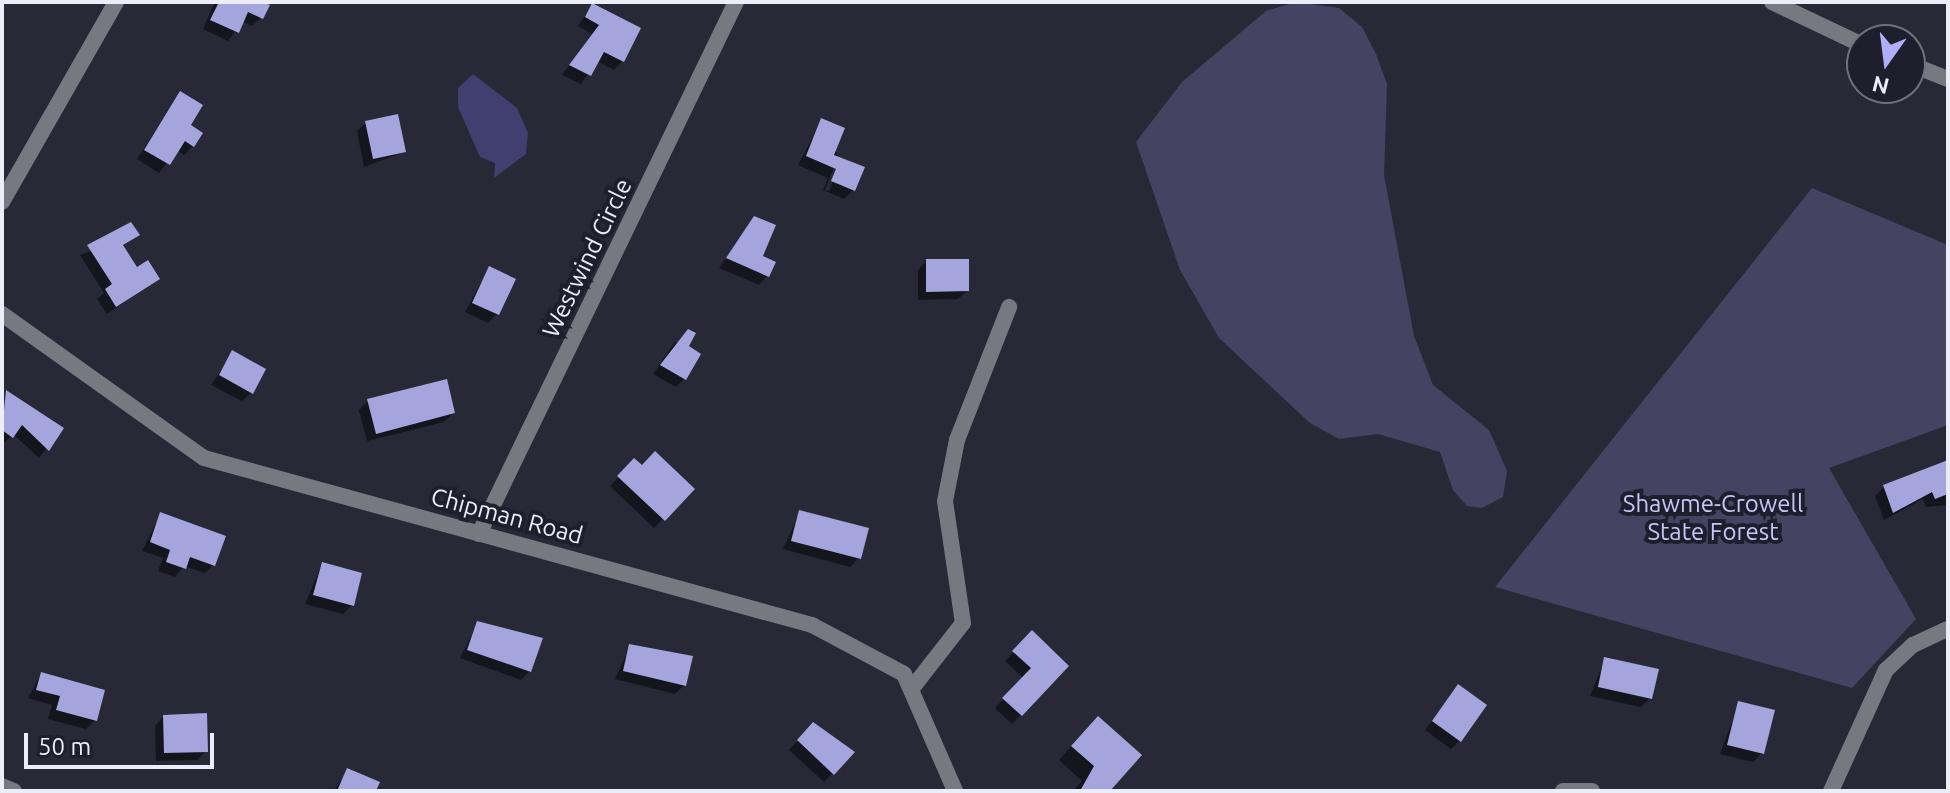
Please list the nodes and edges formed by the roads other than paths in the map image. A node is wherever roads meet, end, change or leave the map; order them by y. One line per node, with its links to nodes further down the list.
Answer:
1 (116, 2): 7 (street)
2 (736, 2): 10 (street, Westwind Circle)
3 (1772, 2): 4 (street)
4 (1846, 37)
5 (1926, 70): 6 (street)
6 (1948, 79)
7 (2, 202)
8 (1009, 307): 12 (street)
9 (2, 314): 10 (street, Chipman Road)
10 (479, 534): 12 (street, Chipman Road)
11 (1948, 629): 18 (street)
12 (913, 687): 15 (street, Chipman Road)
13 (2, 786): 14 (street)
14 (14, 791)
15 (955, 791)
16 (1563, 791): 17 (street)
17 (1592, 791)
18 (1831, 791)

